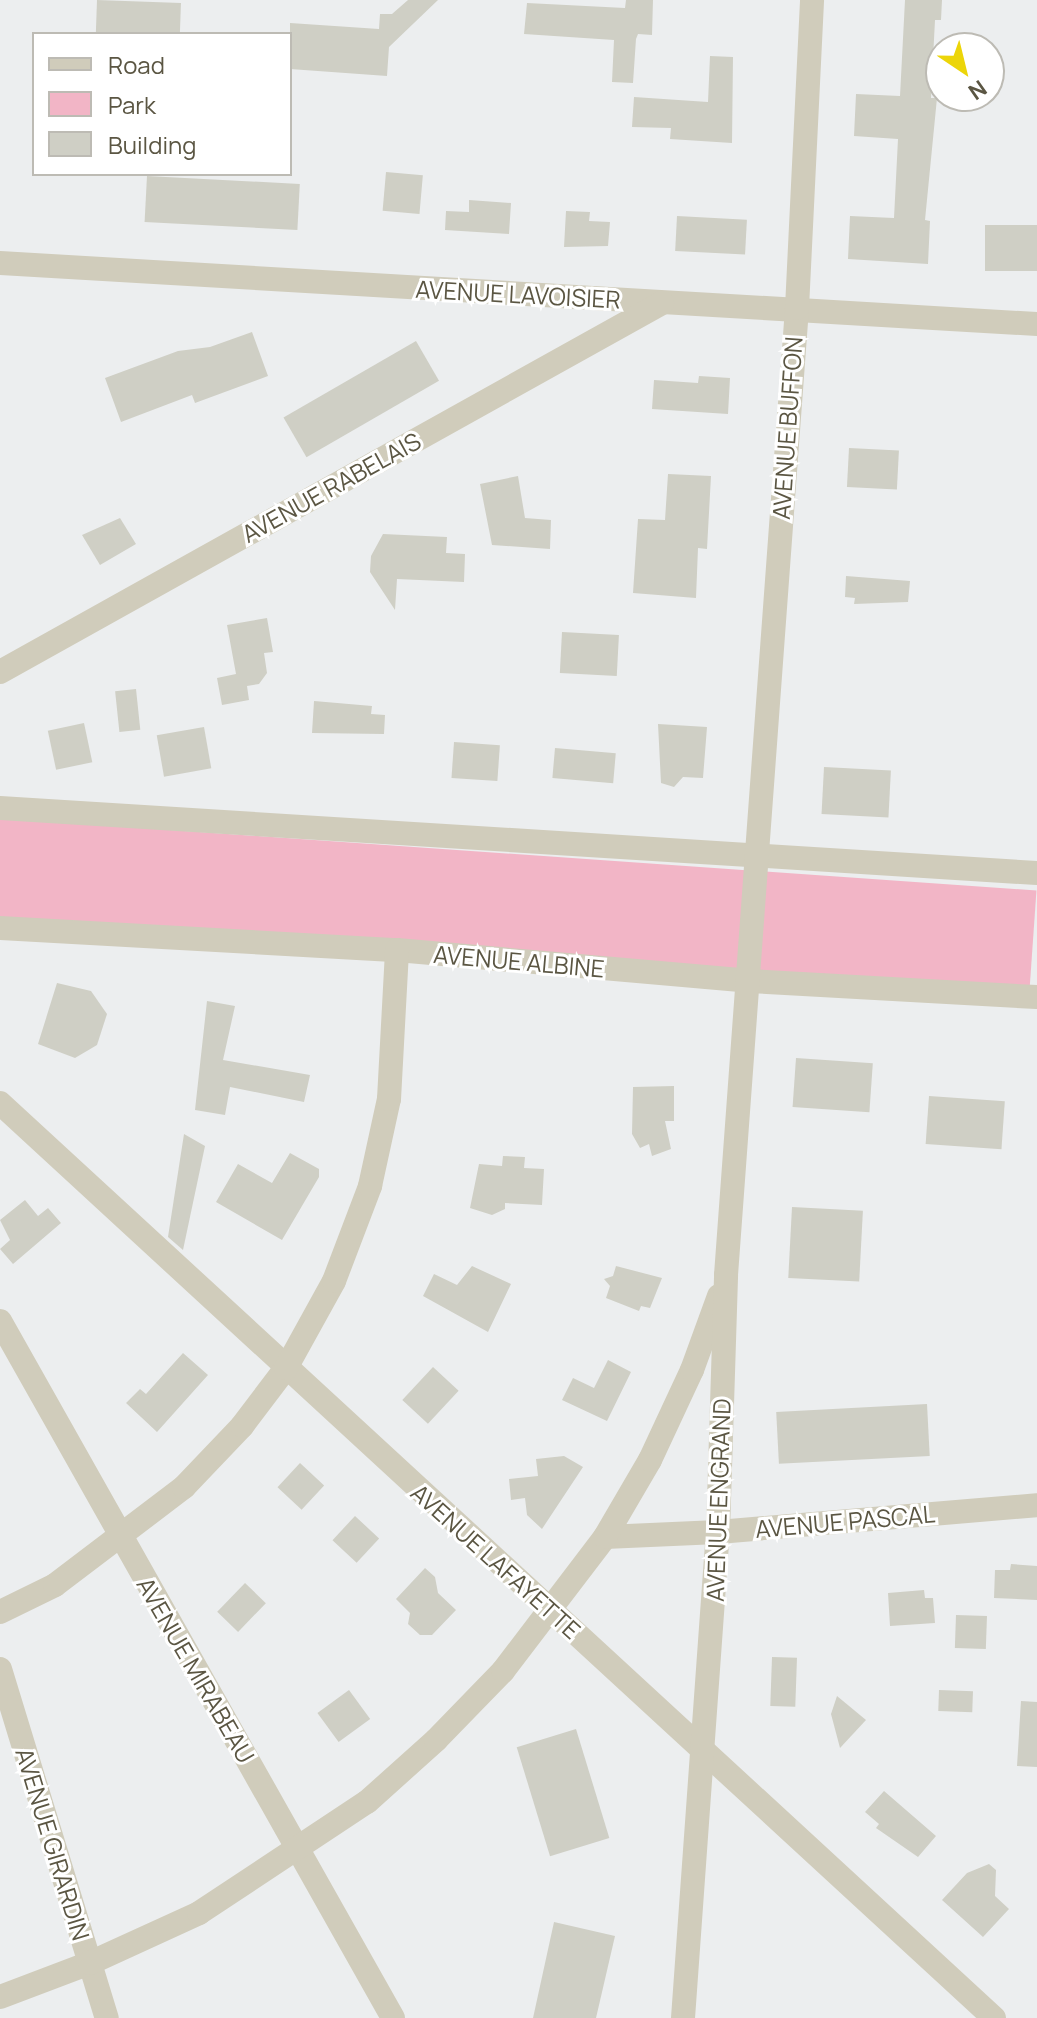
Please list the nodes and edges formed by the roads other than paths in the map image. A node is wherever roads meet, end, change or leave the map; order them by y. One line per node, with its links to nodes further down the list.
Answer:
1 (812, 0): 4 (street, AVENUE BUFFON)
2 (0, 263): 3 (street, AVENUE LAVOISIER)
3 (663, 303): 4 (street, AVENUE LAVOISIER); 6 (street, AVENUE RABELAIS)
4 (797, 308): 5 (street, AVENUE LAVOISIER); 8 (street, AVENUE BUFFON)
5 (1037, 324)
6 (0, 672)
7 (0, 808): 8 (street)
8 (754, 856): 9 (street); 12 (street, AVENUE BUFFON)
9 (1037, 873)
10 (0, 928): 11 (street, AVENUE ALBINE)
11 (397, 950): 12 (street, AVENUE ALBINE); 17 (street)
12 (749, 981): 13 (street, AVENUE ALBINE); 15 (street, AVENUE ENGRAND)
13 (1037, 997)
14 (0, 1103): 17 (street, AVENUE LAFAYETTE)
15 (726, 1275): 19 (street, AVENUE ENGRAND); 20 (street)
16 (0, 1321): 21 (street, AVENUE MIRABEAU)
17 (286, 1368): 21 (street); 22 (street, AVENUE LAFAYETTE)
18 (1037, 1505): 19 (street, AVENUE PASCAL)
19 (718, 1532): 20 (street, AVENUE PASCAL); 25 (street, AVENUE ENGRAND)
20 (605, 1537): 22 (street)
21 (121, 1538): 23 (street); 26 (street, AVENUE MIRABEAU)
22 (550, 1611): 25 (street, AVENUE LAFAYETTE); 26 (street)
23 (0, 1612)
24 (0, 1669): 27 (street, AVENUE GIRARDIN)
25 (704, 1747): 31 (street, AVENUE ENGRAND); 32 (street, AVENUE LAFAYETTE)
26 (299, 1851): 27 (street); 30 (street, AVENUE MIRABEAU)
27 (90, 1963): 28 (street); 29 (street, AVENUE GIRARDIN)
28 (0, 1997)
29 (107, 2018)
30 (393, 2018)
31 (683, 2018)
32 (994, 2018)

